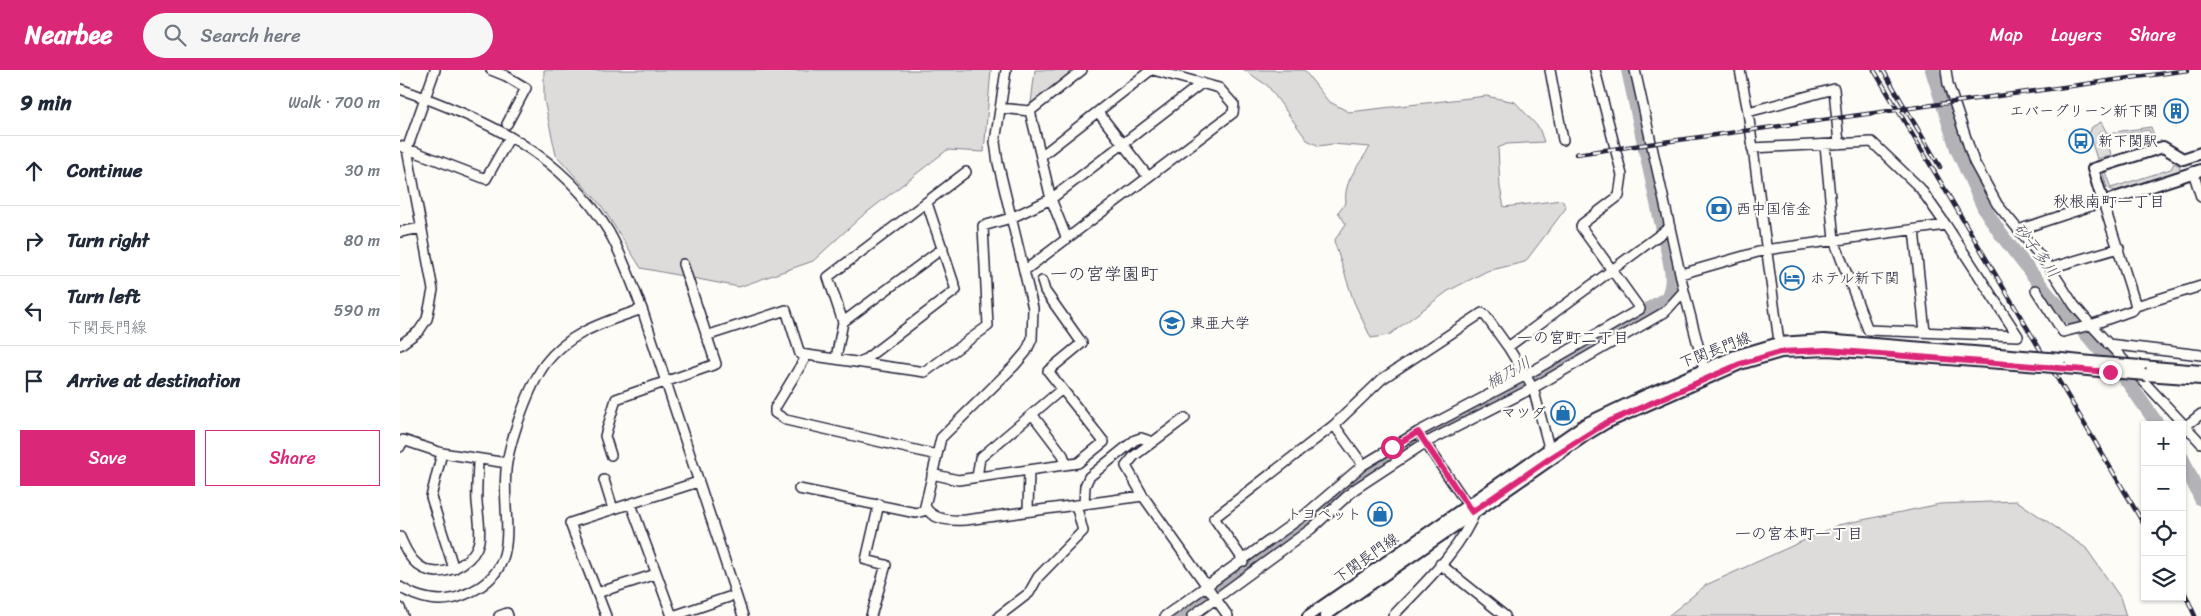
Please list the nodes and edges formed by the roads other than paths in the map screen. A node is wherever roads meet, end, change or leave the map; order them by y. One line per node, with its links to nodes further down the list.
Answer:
1 (435, 70): 13 (street)
2 (491, 70): 18 (street)
3 (1006, 70): 14 (street)
4 (1082, 70): 15 (street)
5 (1152, 70): 11 (street); 16 (street)
6 (1550, 70): 19 (street)
7 (1595, 70): 50 (street)
8 (1635, 70): 38 (street)
9 (1740, 70): 17 (street)
10 (1946, 70): 41 (street)
11 (1202, 83): 21 (street); 43 (street)
12 (400, 89): 13 (street)
13 (426, 98): 24 (street); 58 (street)
14 (1000, 108): 15 (street); 36 (street)
15 (1030, 111): 27 (street)
16 (1098, 112): 21 (street); 27 (street)
17 (1748, 112): 22 (street); 25 (street)
18 (507, 124)
19 (1563, 140)
20 (507, 142): 24 (street)
21 (1123, 144): 31 (street); 33 (street)
22 (1839, 144): 23 (street); 37 (street)
23 (1825, 145): 25 (street); 44 (street)
24 (404, 148): 39 (street)
25 (1752, 148): 47 (street)
26 (2201, 153): 28 (main road)
27 (1041, 156): 33 (street)
28 (2183, 159): 30 (main road); 34 (main road)
29 (966, 172): 35 (street)
30 (2193, 172): 32 (street); 34 (main road)
31 (1146, 174)
32 (2201, 197)
33 (1051, 199): 36 (street); 43 (street)
34 (2103, 202): 41 (street); 46 (street)
35 (926, 203): 45 (street); 59 (street)
36 (1012, 218): 51 (street); 70 (street)
37 (1946, 225): 40 (street); 61 (street)
38 (1670, 227): 50 (street); 52 (street)
39 (421, 228): 42 (street); 64 (street)
40 (1914, 230): 44 (street); 61 (street)
41 (2018, 230): 49 (street)
42 (400, 232)
43 (1067, 239): 51 (street)
44 (1834, 240): 47 (street); 61 (street)
45 (943, 248): 59 (street); 70 (street)
46 (2119, 248): 49 (street); 57 (street)
47 (1766, 250): 52 (street); 66 (street)
48 (683, 264): 62 (street)
49 (2050, 268): 60 (street)
50 (1612, 269): 65 (street); 75 (street)
51 (1024, 271): 94 (street)
52 (1681, 274): 56 (street)
53 (1042, 281): 79 (street)
54 (2201, 286): 57 (street)
55 (2036, 290): 60 (street)
56 (1684, 291): 74 (street); 78 (street)
57 (2136, 306): 60 (street)
58 (642, 310): 77 (street); 97 (street)
59 (843, 322): 69 (street)
60 (2088, 325): 63 (street)
61 (1925, 332)
62 (706, 336): 67 (street); 77 (street)
63 (2108, 344): 68 (street); 83 (street)
64 (400, 345)
65 (1508, 347): 75 (street); 84 (street)
66 (1780, 347): 71 (main road, 下関長門線, bridge); 74 (main road, 下関長門線)
67 (807, 355): 69 (street); 94 (street)
68 (2201, 355)
69 (836, 358): 70 (street)
70 (863, 361)
71 (2063, 363): 72 (main road, 下関長門線, bridge); 72 (main road, 下関長門線, bridge)
72 (2144, 370): 73 (main road, 下関長門線); 76 (main road, 下関長門線)
73 (2201, 371)
74 (1705, 374): 92 (main road, 下関長門線)
75 (1526, 375): 78 (street); 87 (street)
76 (2201, 379)
77 (666, 382): 95 (street); 104 (street)
78 (1533, 388): 90 (street); 92 (street)
79 (1062, 389): 80 (street); 98 (street)
80 (1032, 414): 98 (street); 102 (street)
81 (2201, 414): 85 (street)
82 (1185, 418): 88 (street)
83 (2179, 421)
84 (1334, 425): 99 (street); 115 (street)
85 (2186, 425)
86 (2186, 429): 89 (street)
87 (1418, 432): 90 (street); 99 (street)
88 (1153, 442): 106 (street); 109 (street)
89 (2201, 443)
90 (1425, 444): 111 (street); 123 (street)
91 (400, 447): 93 (street)
92 (1550, 452): 111 (main road, 下関長門線)
93 (442, 453): 96 (street); 117 (street)
94 (937, 455): 101 (street)
95 (611, 456)
96 (478, 459): 97 (street); 117 (street)
97 (507, 462): 120 (street)
98 (1066, 464): 100 (street)
99 (1363, 465): 115 (street)
100 (1029, 470): 102 (street); 113 (street)
101 (932, 474): 102 (street); 112 (street)
102 (977, 477)
103 (604, 480): 110 (street)
104 (698, 482): 107 (street); 130 (street)
105 (799, 489): 108 (street)
106 (1143, 496): 109 (street); 119 (street)
107 (631, 504): 110 (street); 118 (street)
108 (879, 504): 112 (street); 131 (street)
109 (1080, 504): 113 (street); 132 (street)
110 (614, 509): 121 (street)
111 (1472, 509): 116 (street); 136 (main road, 下関長門線); 137 (main road, 下関長門線)
112 (927, 510): 113 (street)
113 (1028, 511)
114 (400, 537): 117 (street)
115 (1244, 561): 119 (street)
116 (1440, 564): 138 (street); 139 (street)
117 (454, 569)
118 (656, 574): 121 (street); 129 (street)
119 (1207, 587): 123 (street); 133 (street)
120 (400, 588)
121 (597, 594): 128 (street)
122 (729, 597): 129 (street)
123 (1215, 598): 134 (street); 135 (street)
124 (400, 608): 125 (street)
125 (403, 616)
126 (499, 616): 127 (street)
127 (508, 616)
128 (606, 616)
129 (673, 616)
130 (743, 616)
131 (871, 616)
132 (999, 616)
133 (1165, 616)
134 (1192, 616)
135 (1228, 616)
136 (1308, 616)
137 (1325, 616)
138 (1393, 616)
139 (1505, 616)

